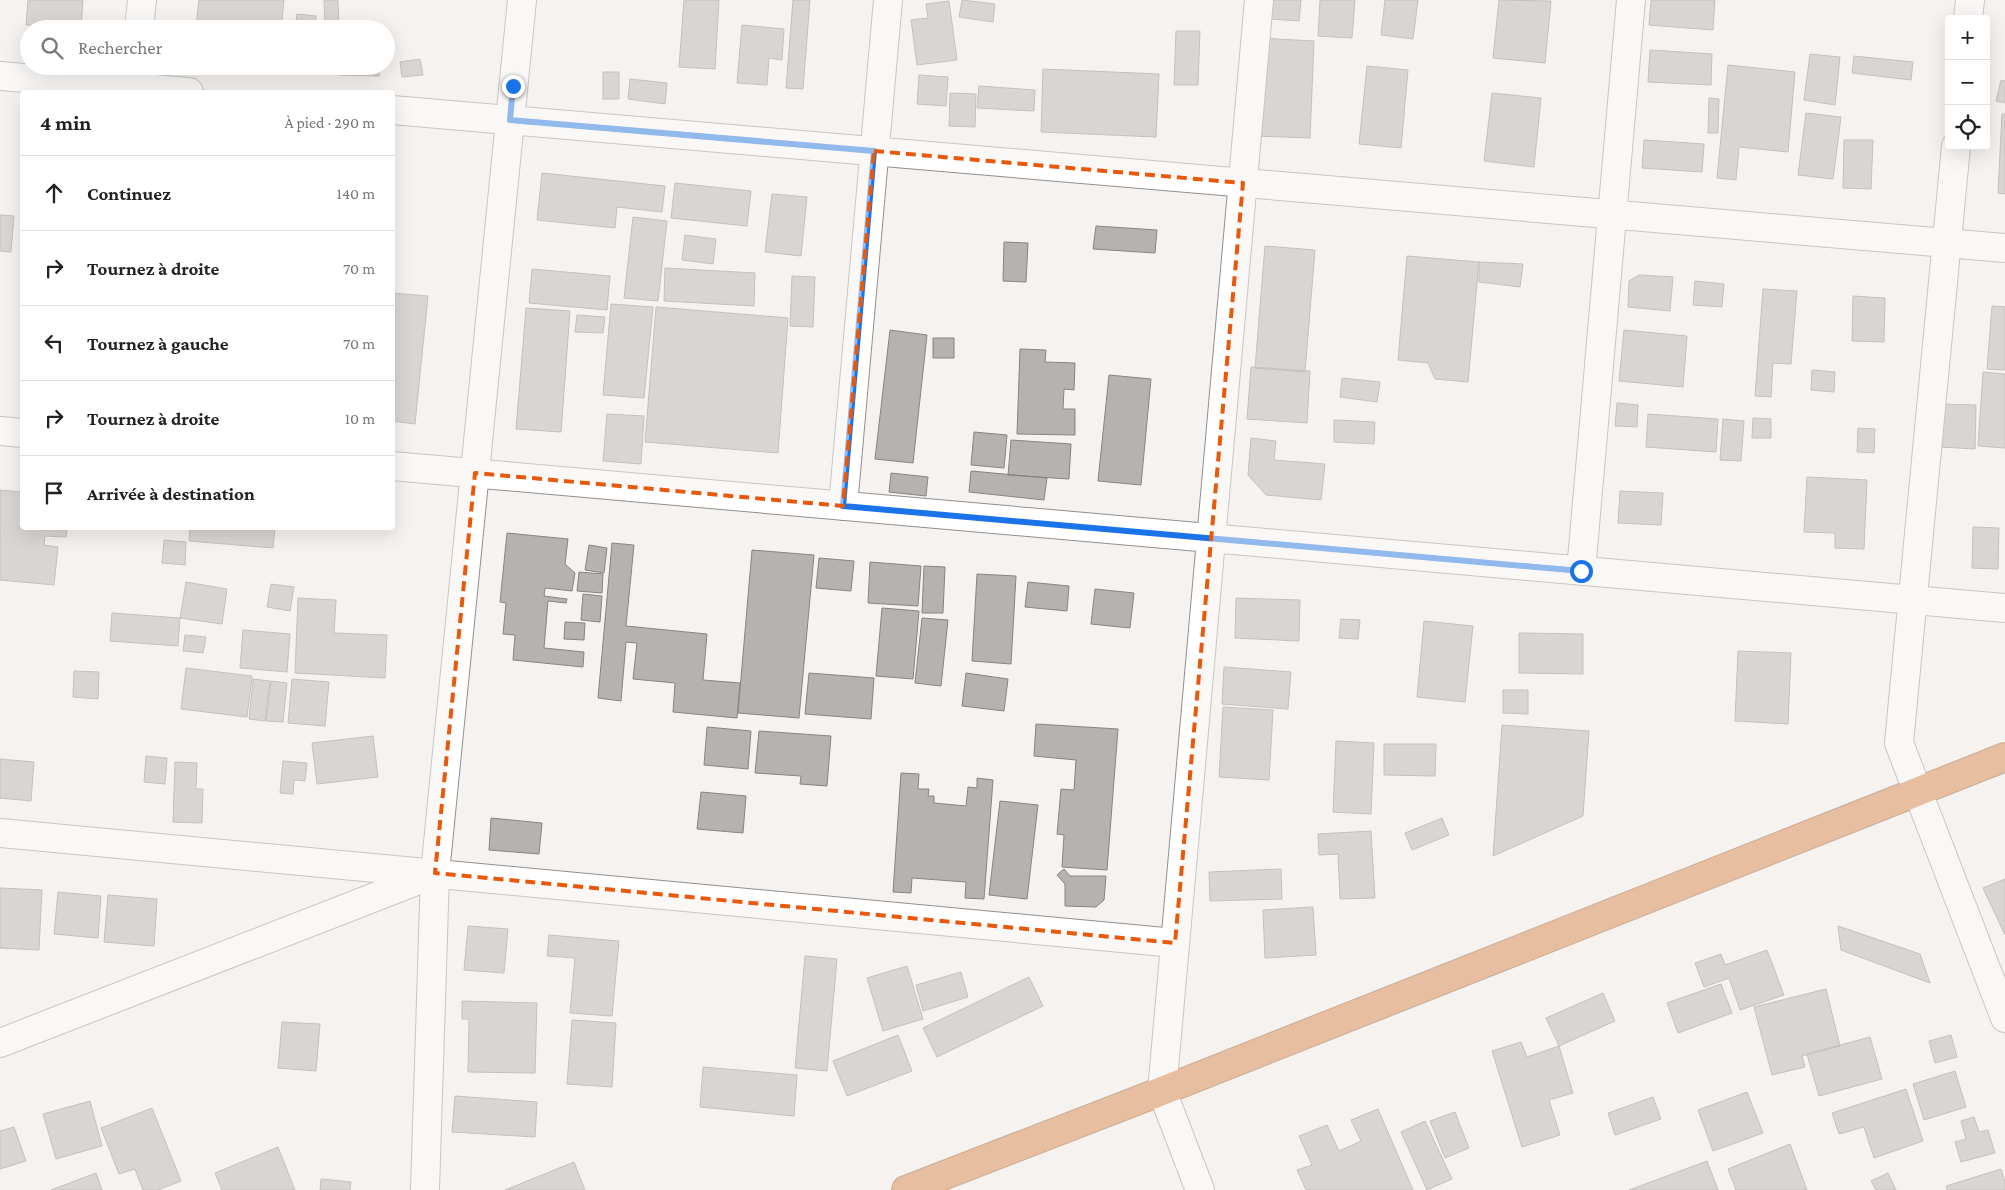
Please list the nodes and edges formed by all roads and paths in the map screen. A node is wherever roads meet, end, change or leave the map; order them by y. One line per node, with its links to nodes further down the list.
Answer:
1 (142, 0): 8 (street)
2 (522, 0): 13 (street)
3 (888, 0): 15 (street)
4 (1260, 0): 16 (street)
5 (1631, 0): 17 (street)
6 (1970, 0): 7 (street)
7 (1968, 15)
8 (140, 20)
9 (0, 76): 10 (street)
10 (135, 82): 11 (street)
11 (178, 90)
12 (395, 110): 13 (street)
13 (510, 120): 15 (street); 23 (street)
14 (1956, 150): 18 (street)
15 (874, 151): 16 (street); 24 (street)
16 (1243, 183): 17 (street); 25 (street)
17 (1613, 214): 18 (street); 26 (street)
18 (1946, 243): 19 (street); 27 (street)
19 (2005, 248)
20 (0, 431): 21 (street)
21 (20, 433)
22 (395, 466): 23 (street)
23 (475, 473): 24 (street); 32 (street)
24 (843, 506): 25 (street)
25 (1212, 538): 26 (street); 33 (street)
26 (1581, 571): 27 (street)
27 (1912, 600): 28 (street); 30 (street)
28 (2005, 608)
29 (2005, 757): 30 (highway)
30 (1918, 793): 34 (street); 36 (highway)
31 (0, 833): 32 (street)
32 (435, 874): 33 (street); 35 (street); 37 (street)
33 (1176, 943): 36 (street)
34 (2005, 1018)
35 (0, 1043)
36 (1162, 1091): 38 (highway); 39 (street)
37 (426, 1190)
38 (906, 1190)
39 (1200, 1190)

